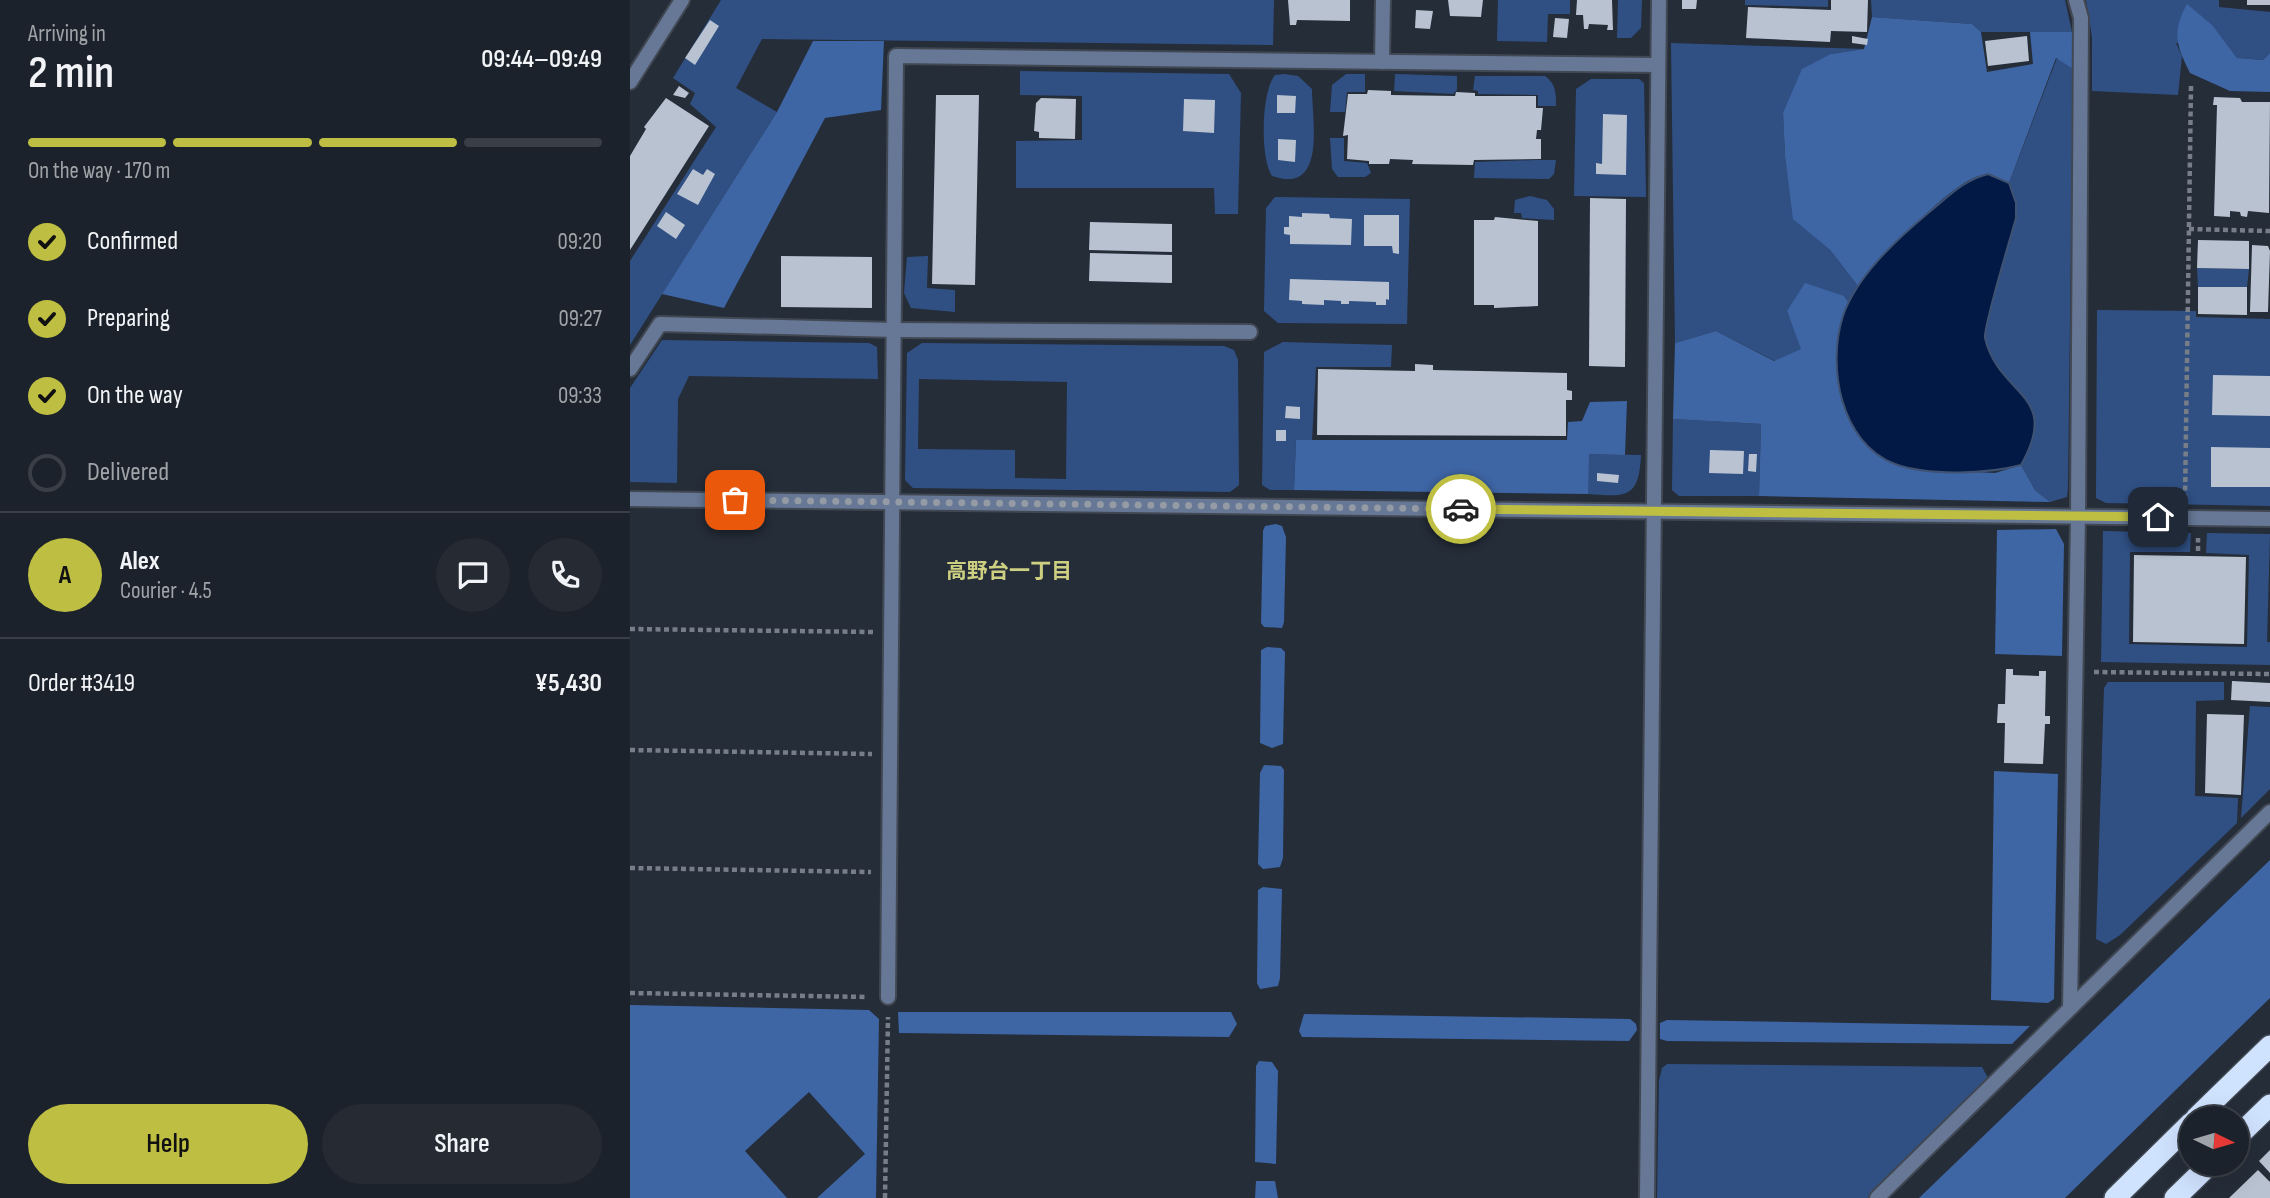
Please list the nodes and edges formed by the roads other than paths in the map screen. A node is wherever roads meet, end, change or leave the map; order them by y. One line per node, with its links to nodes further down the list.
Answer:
1 (682, 0): 7 (lane)
2 (1383, 0): 5 (lane)
3 (1659, 0): 6 (lane)
4 (2076, 0): 14 (lane)
5 (1382, 62): 6 (lane); 8 (lane)
6 (1658, 65): 13 (lane)
7 (630, 82)
8 (894, 330): 9 (lane); 10 (lane); 12 (lane)
9 (1250, 332)
10 (630, 369)
11 (630, 499): 12 (lane)
12 (892, 503): 13 (lane); 17 (lane)
13 (1653, 510): 14 (lane); 25 (lane)
14 (2078, 516): 15 (lane); 18 (lane)
15 (2270, 519)
16 (2270, 812): 18 (lane)
17 (888, 997)
18 (2070, 1008): 26 (lane)
19 (2270, 1046): 21 (highway)
20 (2270, 1105): 22 (highway)
21 (2208, 1106)
22 (2249, 1125)
23 (2179, 1136): 27 (highway)
24 (2198, 1176): 28 (highway)
25 (1647, 1198)
26 (1877, 1198)
27 (2115, 1198)
28 (2175, 1198)

